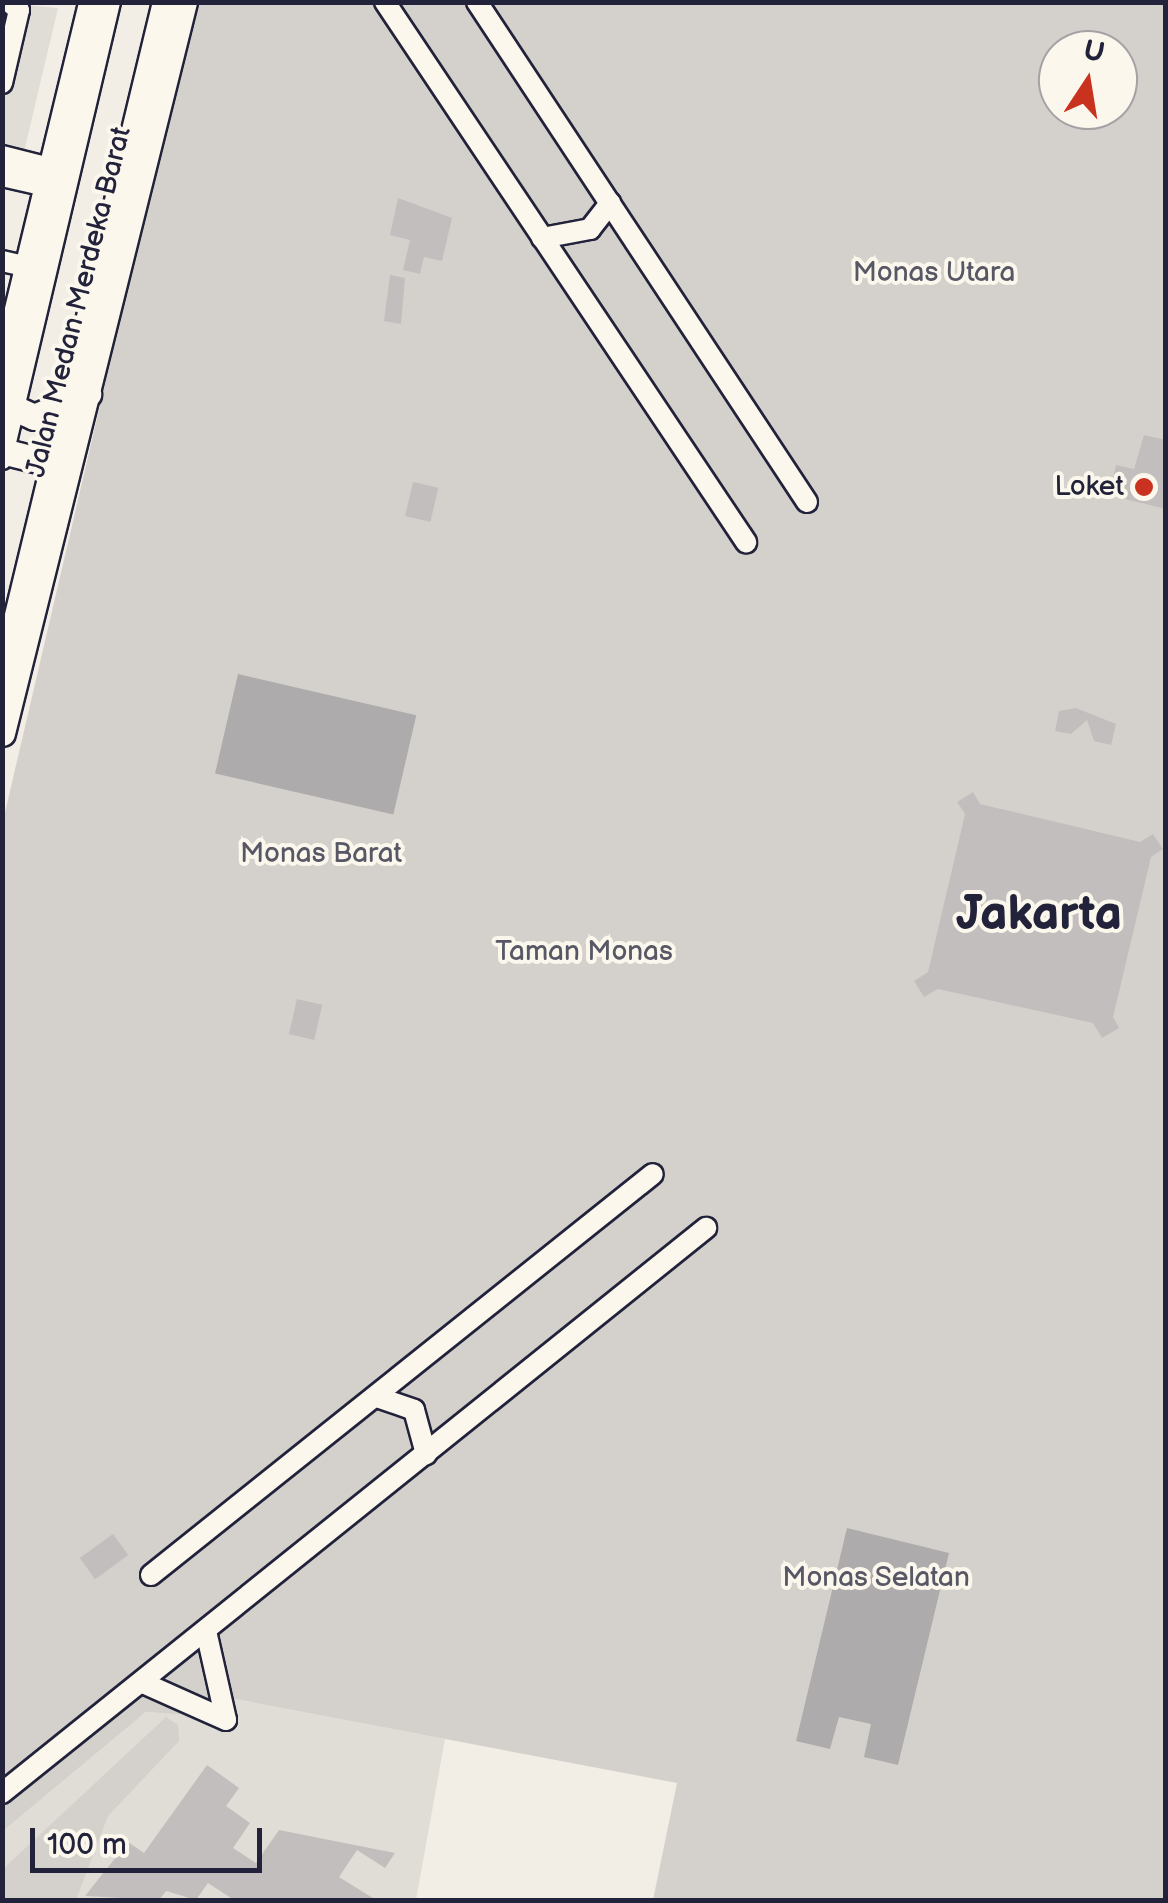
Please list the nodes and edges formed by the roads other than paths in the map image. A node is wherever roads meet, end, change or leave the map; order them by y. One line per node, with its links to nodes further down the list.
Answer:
1 (10, 2): 8 (street)
2 (90, 2): 11 (main road, Jalan Medan Merdeka Barat)
3 (110, 2): 18 (street)
4 (163, 2): 17 (street)
5 (184, 2): 17 (main road, Jalan Medan Merdeka Barat)
6 (386, 2): 13 (street)
7 (477, 2): 12 (street)
8 (2, 83)
9 (2, 156): 11 (street)
10 (2, 176): 11 (street)
11 (48, 177): 14 (main road, Jalan Medan Merdeka Barat)
12 (610, 203): 13 (street); 21 (street)
13 (542, 238): 23 (street)
14 (15, 264): 15 (main road, Jalan Medan Merdeka Barat)
15 (4, 355)
16 (2, 383): 18 (main road)
17 (77, 402): 18 (main road); 20 (street); 22 (main road, Jalan Medan Merdeka Barat)
18 (14, 408): 19 (street)
19 (3, 453): 20 (main road)
20 (52, 472): 22 (main road); 24 (street)
21 (807, 502)
22 (59, 503): 25 (main road, Jalan Medan Merdeka Barat)
23 (746, 542)
24 (2, 669)
25 (2, 733)
26 (653, 1174): 28 (street)
27 (706, 1228): 29 (street)
28 (377, 1397): 29 (street); 30 (street)
29 (426, 1454): 31 (street)
30 (151, 1575)
31 (206, 1631): 32 (street); 32 (street)
32 (141, 1682): 33 (street)
33 (2, 1793)

